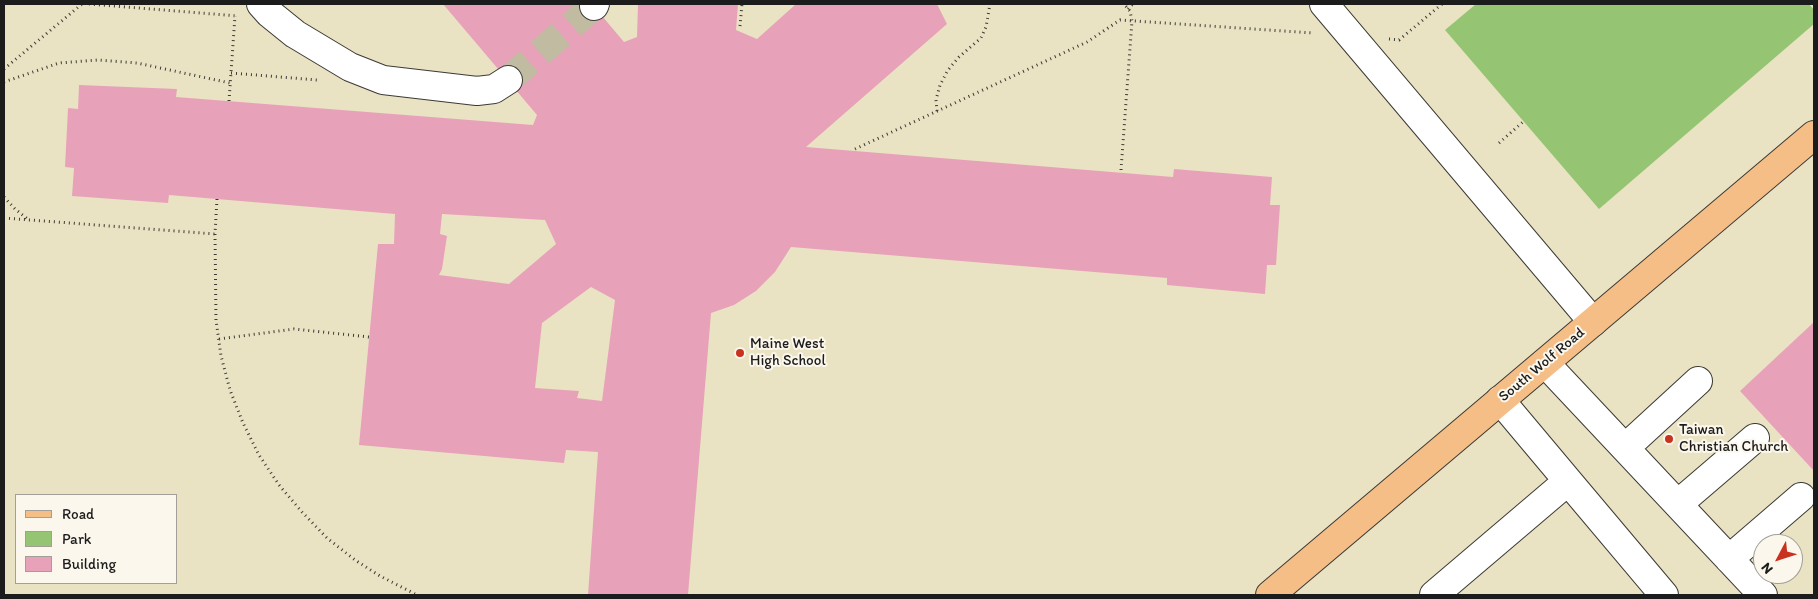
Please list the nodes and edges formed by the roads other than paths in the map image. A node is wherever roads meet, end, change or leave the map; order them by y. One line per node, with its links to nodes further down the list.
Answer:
1 (1324, 4): 5 (lane)
2 (252, 10): 3 (lane)
3 (508, 80)
4 (1814, 135): 5 (main road, South Wolf Road)
5 (1593, 322): 6 (main road, South Wolf Road)
6 (1545, 362): 8 (main road, South Wolf Road); 10 (lane)
7 (1698, 381): 10 (lane)
8 (1500, 400): 11 (lane); 15 (main road, South Wolf Road)
9 (1755, 438): 13 (lane)
10 (1625, 448): 13 (lane)
11 (1568, 480): 16 (lane); 17 (lane)
12 (1801, 497): 14 (lane)
13 (1678, 504): 14 (lane)
14 (1729, 559): 18 (lane)
15 (1270, 595)
16 (1434, 595)
17 (1664, 595)
18 (1763, 595)

